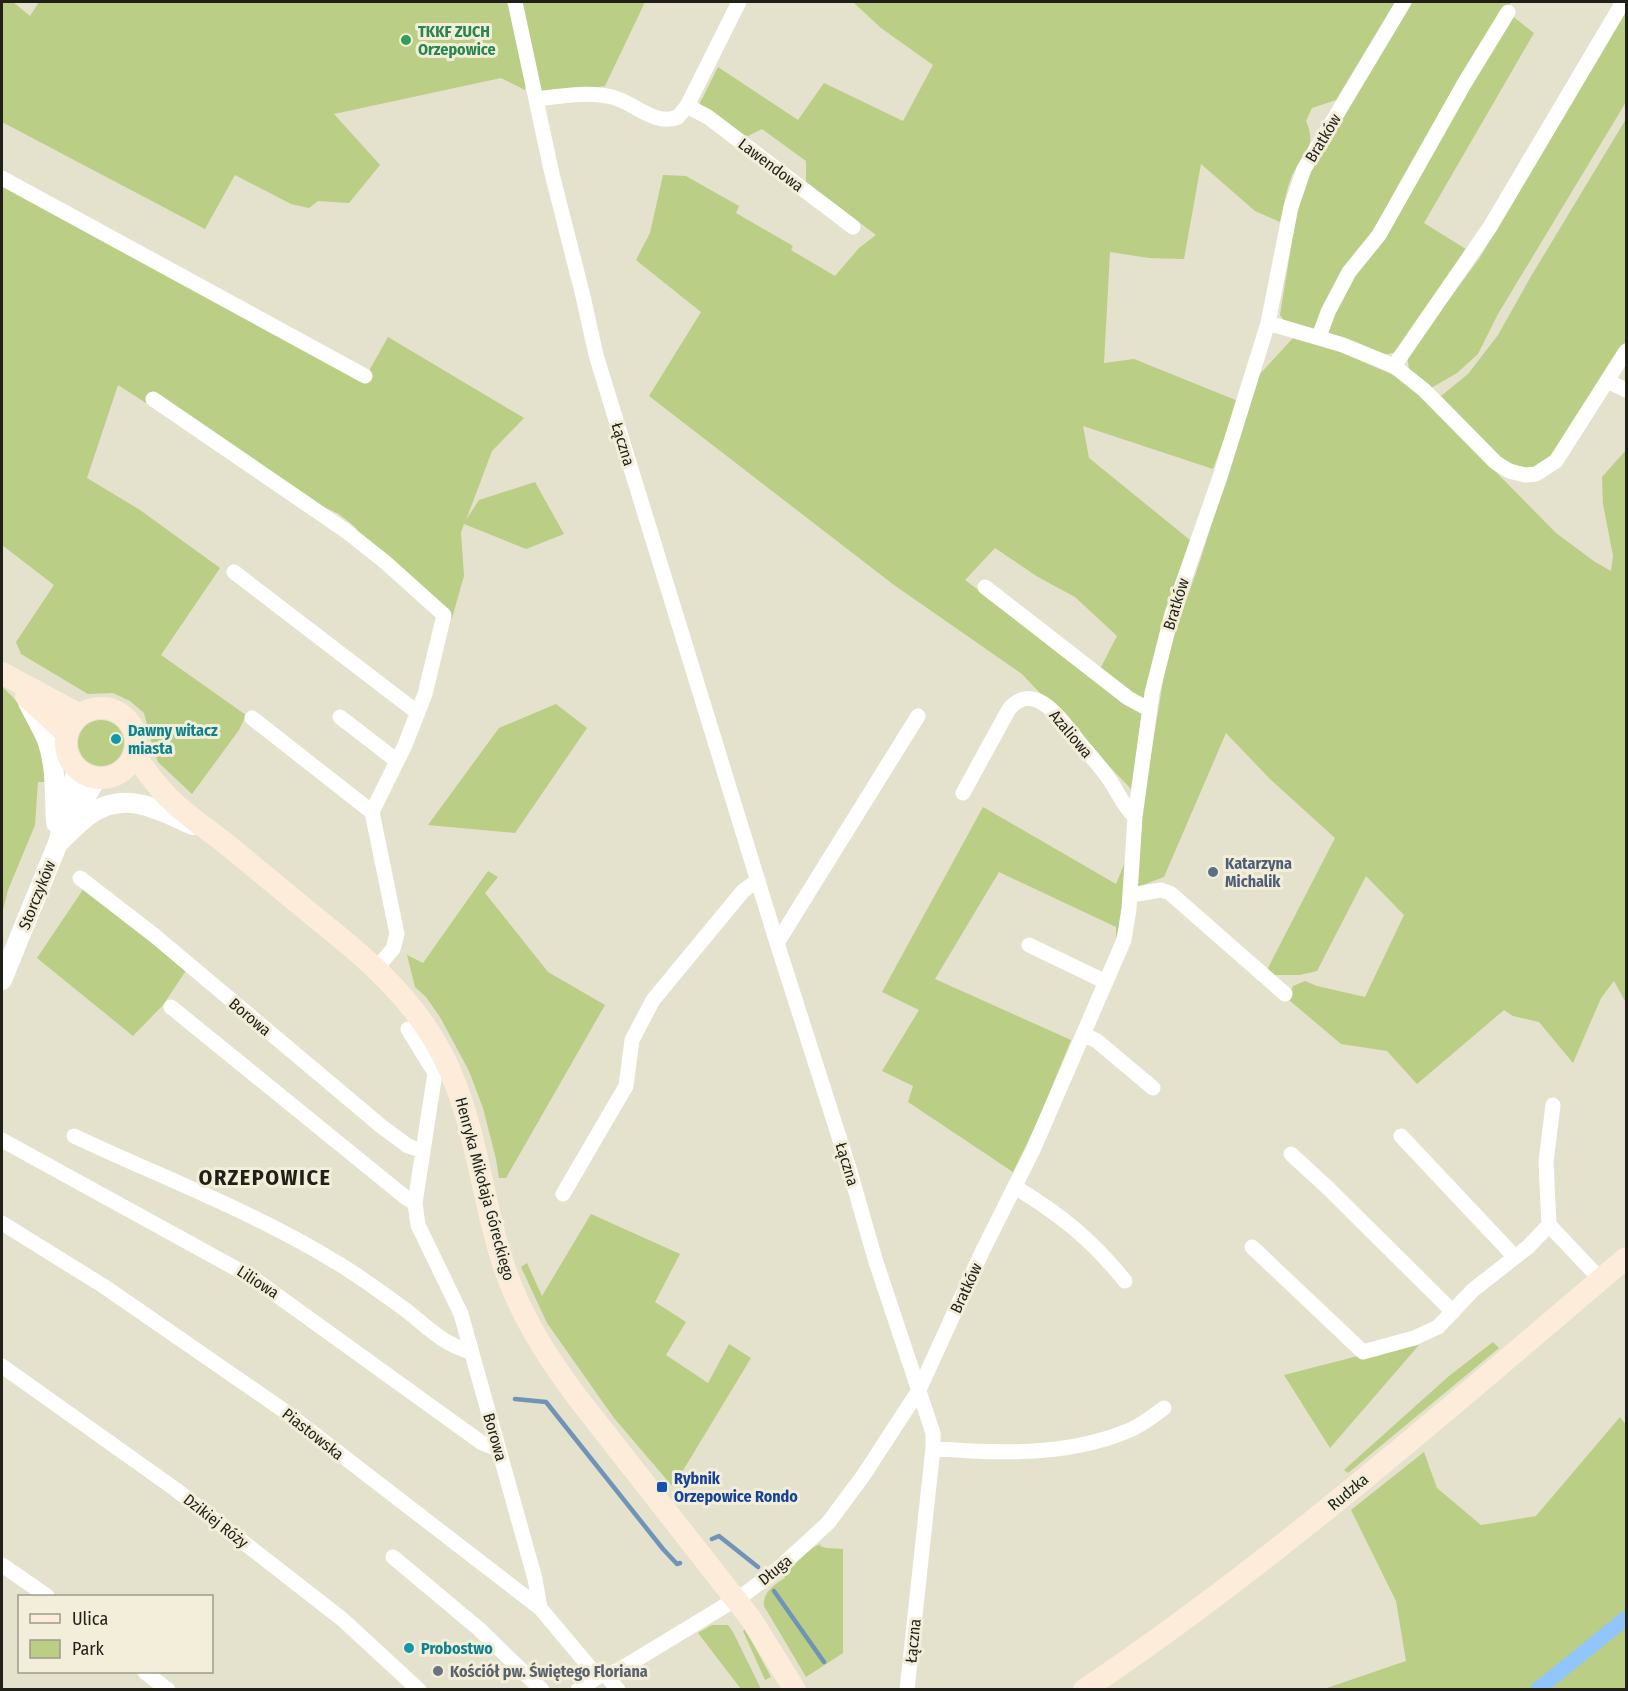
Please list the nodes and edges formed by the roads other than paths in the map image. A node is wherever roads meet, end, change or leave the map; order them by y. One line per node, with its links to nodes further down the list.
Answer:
1 (515, 2): 6 (street, Łączna)
2 (740, 2): 7 (street)
3 (1404, 2): 10 (street, Bratków)
4 (1623, 2): 13 (street)
5 (1508, 12): 11 (street)
6 (537, 99): 7 (street); 39 (street, Łączna)
7 (687, 106): 9 (street, Lawendowa)
8 (2, 178): 14 (street)
9 (853, 227)
10 (1268, 323): 11 (street); 22 (street, Bratków)
11 (1319, 338): 13 (street)
12 (1626, 351): 15 (street)
13 (1394, 366): 15 (street)
14 (365, 376)
15 (1607, 381): 16 (street)
16 (1626, 390)
17 (153, 399): 23 (street)
18 (234, 572): 23 (street)
19 (985, 587): 22 (street)
20 (4, 674): 21 (main road); 24 (main road)
21 (25, 694): 28 (main road); 37 (street)
22 (1149, 710): 35 (street, Bratków)
23 (418, 713): 30 (street)
24 (80, 715): 28 (main road); 29 (main road)
25 (918, 716): 41 (street)
26 (340, 717): 30 (street)
27 (252, 718): 34 (street)
28 (67, 734): 31 (main road)
29 (134, 755): 31 (main road); 33 (main road, Henryka Mikołaja Góreckiego)
30 (396, 761): 34 (street)
31 (97, 773): 33 (main road, Henryka Mikołaja Góreckiego); 37 (street, Storczyków)
32 (963, 793): 35 (street, Azaliowa)
33 (165, 795): 36 (main road, Henryka Mikołaja Góreckiego)
34 (372, 812): 43 (street)
35 (1135, 817): 40 (street, Bratków)
36 (215, 835): 37 (street); 43 (main road, Henryka Mikołaja Góreckiego)
37 (58, 843): 44 (street, Storczyków)
38 (80, 878): 55 (street, Borowa)
39 (758, 880): 41 (street, Łączna); 58 (street)
40 (1131, 895): 45 (street, Bratków); 46 (street)
41 (777, 943): 70 (street, Łączna)
42 (1029, 945): 45 (street)
43 (376, 969): 77 (main road, Henryka Mikołaja Góreckiego)
44 (2, 980)
45 (1106, 982): 49 (street, Bratków)
46 (1285, 994)
47 (171, 1006): 59 (street)
48 (408, 1029): 55 (street, Borowa)
49 (1083, 1034): 50 (street); 57 (street, Bratków)
50 (1153, 1088)
51 (1552, 1105): 61 (street)
52 (74, 1136): 68 (street)
53 (1401, 1136): 63 (street)
54 (2, 1140): 73 (street, Liliowa)
55 (423, 1151): 59 (street, Borowa)
56 (1291, 1154): 67 (street)
57 (1015, 1187): 66 (street); 70 (street, Bratków)
58 (563, 1194)
59 (415, 1203): 68 (street, Borowa)
60 (2, 1223): 78 (street, Piastowska)
61 (1549, 1225): 63 (street); 65 (street)
62 (1252, 1247): 67 (street)
63 (1514, 1256): 67 (street)
64 (1626, 1258): 65 (main road, Rudzka)
65 (1601, 1280): 88 (main road, Rudzka)
66 (1125, 1281)
67 (1453, 1312)
68 (471, 1352): 73 (street, Borowa)
69 (2, 1366): 82 (street, Dzikiej Róży)
70 (919, 1390): 72 (street, Łączna); 77 (street, Długa)
71 (1164, 1408): 72 (street)
72 (933, 1448): 87 (street, Łączna)
73 (498, 1449): 78 (street, Borowa)
74 (393, 1557): 83 (street)
75 (2, 1565): 76 (street)
76 (46, 1595)
77 (736, 1599): 80 (street, Długa); 86 (main road, Henryka Mikołaja Góreckiego)
78 (540, 1608): 80 (street, Piastowska)
79 (148, 1673): 81 (street)
80 (602, 1676): 84 (street, Długa); 85 (street, Piastowska)
81 (168, 1689)
82 (419, 1689)
83 (542, 1689)
84 (579, 1689)
85 (618, 1689)
86 (795, 1689)
87 (907, 1689)
88 (1084, 1689)

